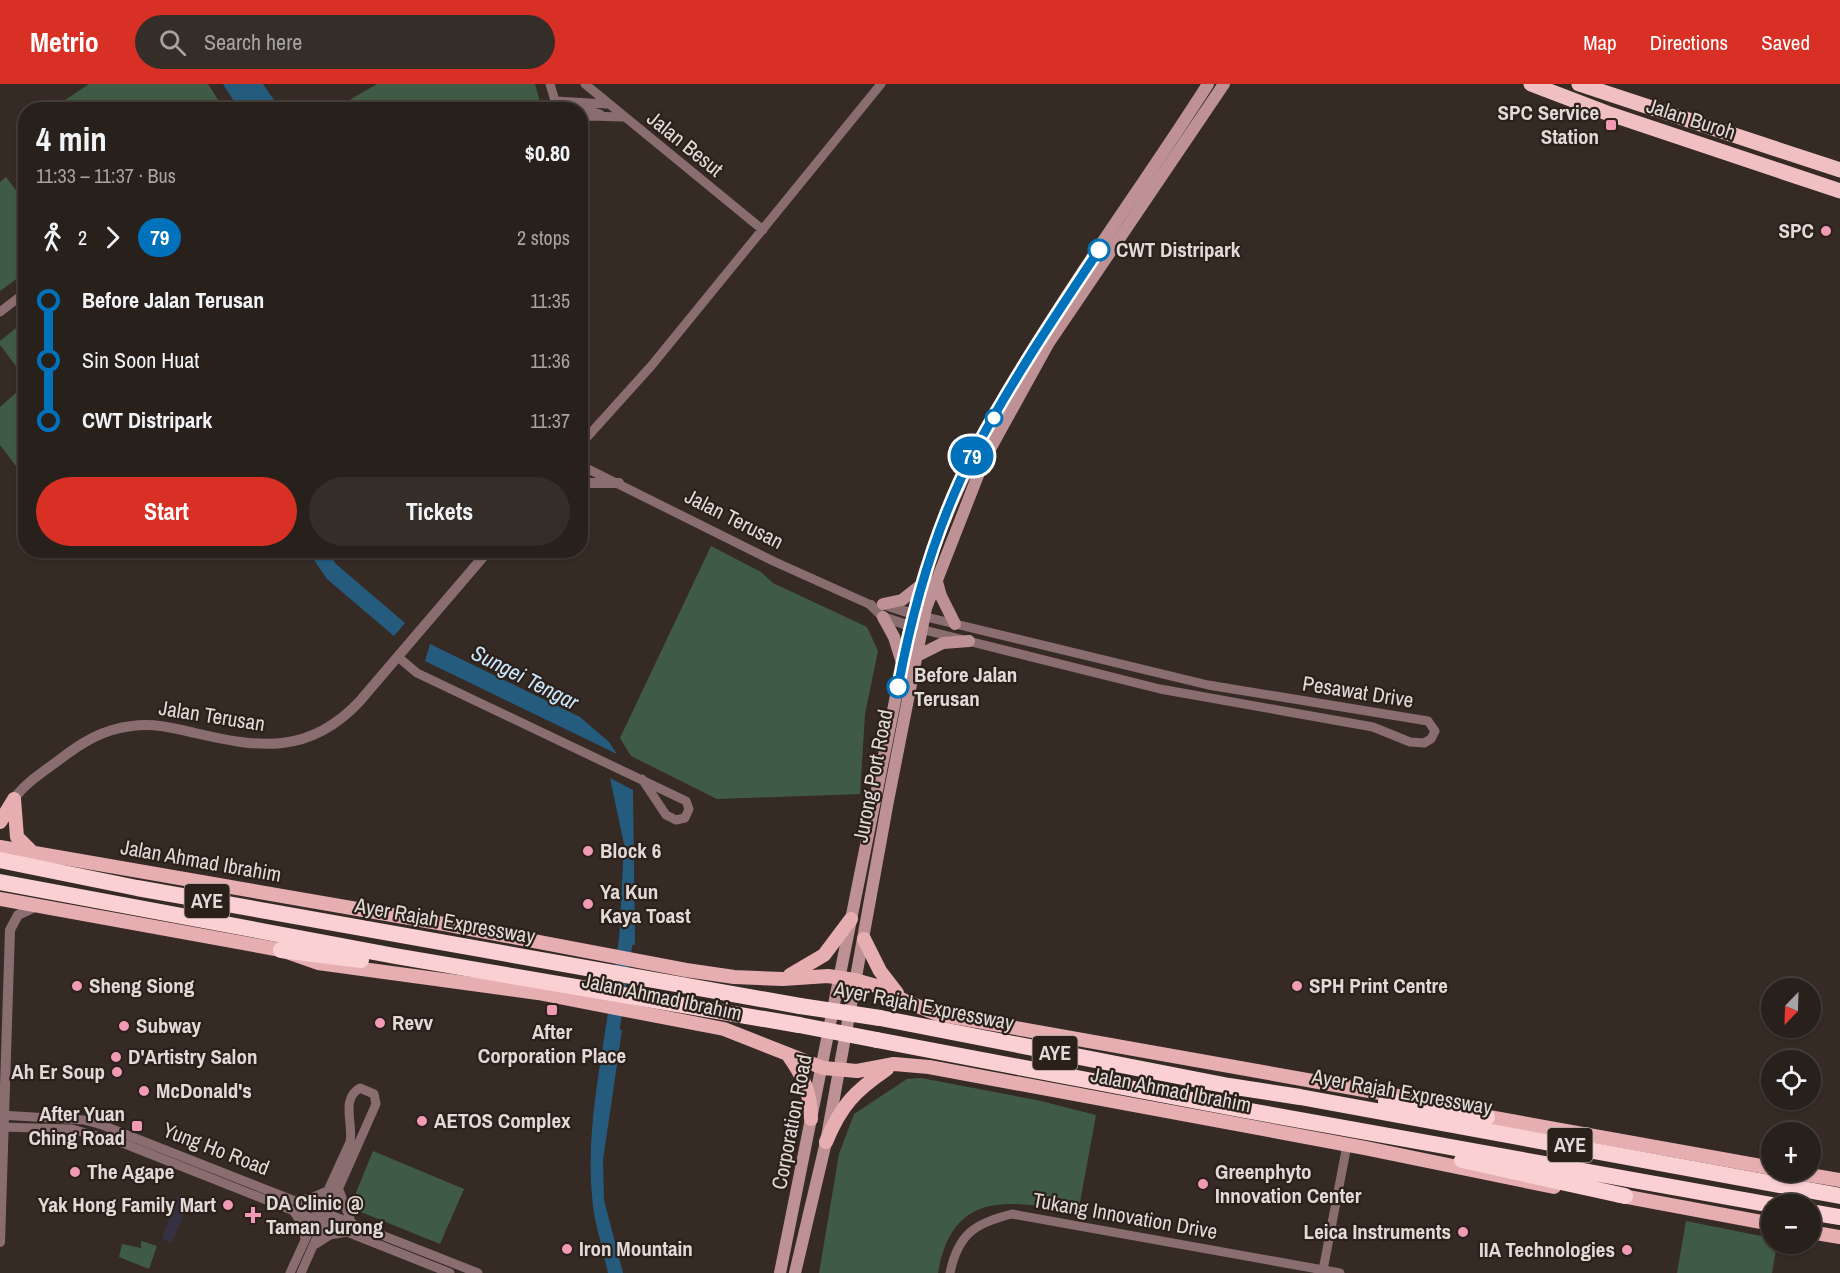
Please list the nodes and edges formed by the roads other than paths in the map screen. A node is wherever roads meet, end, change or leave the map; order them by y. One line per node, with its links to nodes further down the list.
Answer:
1 (550, 84): 8 (street)
2 (585, 84): 10 (street, Jalan Besut)
3 (881, 84): 17 (street)
4 (1208, 84): 26 (main road, Jurong Port Road)
5 (1224, 84): 25 (main road, Jurong Port Road)
6 (1531, 84): 16 (highway, Jalan Buroh)
7 (1579, 84): 15 (highway, Jalan Buroh)
8 (555, 102)
9 (588, 104): 10 (street)
10 (608, 104): 13 (street, Jalan Besut)
11 (588, 110): 12 (street)
12 (603, 115): 13 (street); 14 (street)
13 (624, 117): 17 (street, Jalan Besut)
14 (588, 118)
15 (1840, 170)
16 (1840, 190)
17 (763, 230): 20 (street)
18 (18, 298): 19 (street)
19 (0, 312)
20 (588, 436)
21 (588, 469): 23 (street, Jalan Terusan)
22 (588, 483): 23 (street)
23 (619, 483): 27 (street, Jalan Terusan)
24 (482, 558): 31 (street, Jalan Terusan)
25 (937, 580): 28 (main road, Jurong Port Road); 29 (main road)
26 (922, 585): 27 (main road); 28 (main road, Jurong Port Road)
27 (879, 609): 28 (street); 33 (main road)
28 (917, 621): 29 (street, Pesawat Drive); 30 (street, Pesawat Drive); 32 (main road, Jurong Port Road); 33 (main road, Jurong Port Road)
29 (955, 624): 30 (street, Pesawat Drive)
30 (969, 641): 32 (main road)
31 (398, 657): 34 (street); 35 (street, Jalan Terusan)
32 (915, 657): 44 (main road, Jurong Port Road)
33 (902, 664): 43 (main road, Jurong Port Road)
34 (642, 779): 34 (street)
35 (14, 799): 36 (main road); 38 (main road)
36 (0, 822)
37 (0, 847): 38 (main road, Jalan Ahmad Ibrahim)
38 (32, 852): 47 (main road, Jalan Ahmad Ibrahim)
39 (0, 860): 47 (highway, Ayer Rajah Expressway / AYE)
40 (0, 882): 46 (highway, Ayer Rajah Expressway / AYE)
41 (0, 899): 42 (main road, Jalan Ahmad Ibrahim)
42 (38, 906): 45 (main road, Jalan Ahmad Ibrahim); 59 (street)
43 (851, 919): 48 (main road, Jurong Port Road); 49 (main road)
44 (864, 939): 50 (main road, Jurong Port Road); 52 (main road)
45 (281, 950): 46 (highway); 51 (main road, Jalan Ahmad Ibrahim)
46 (409, 958): 51 (highway, Ayer Rajah Expressway / AYE)
47 (641, 970): 49 (main road, Jalan Ahmad Ibrahim); 58 (highway, Ayer Rajah Expressway / AYE, bridge)
48 (840, 978): 49 (main road, Jalan Ahmad Ibrahim); 50 (main road, Jalan Ahmad Ibrahim); 56 (main road, Corporation Road)
49 (783, 980)
50 (855, 980): 52 (main road, Jalan Ahmad Ibrahim); 57 (main road, Corporation Road)
51 (605, 999): 53 (highway, Ayer Rajah Expressway / AYE)
52 (905, 1001): 60 (main road, Jalan Ahmad Ibrahim)
53 (635, 1004): 54 (main road, Jalan Ahmad Ibrahim); 62 (highway, Ayer Rajah Expressway / AYE, bridge)
54 (788, 1055): 56 (main road, Jalan Ahmad Ibrahim); 61 (main road)
55 (894, 1064): 57 (main road, Jalan Ahmad Ibrahim); 64 (main road); 65 (main road, Jalan Ahmad Ibrahim)
56 (822, 1068): 57 (main road, Jalan Ahmad Ibrahim); 61 (main road, Corporation Road)
57 (840, 1071): 64 (main road, Corporation Road)
58 (1300, 1097): 60 (highway); 71 (highway, Ayer Rajah Expressway / AYE)
59 (2, 1115): 63 (street); 73 (street, Yung Ho Road)
60 (1487, 1117): 66 (main road, Jalan Ahmad Ibrahim)
61 (811, 1119): 88 (main road, Corporation Road)
62 (1313, 1122): 70 (highway); 72 (highway, Ayer Rajah Expressway / AYE)
63 (1, 1127): 73 (street, Yung Ho Road); 81 (street)
64 (826, 1142): 89 (main road, Corporation Road)
65 (1347, 1145): 70 (main road, Jalan Ahmad Ibrahim); 83 (street)
66 (1761, 1166)
67 (1821, 1177): 68 (main road)
68 (1840, 1180)
69 (334, 1190): 69 (street); 73 (street); 75 (street); 78 (street)
70 (1625, 1196): 77 (main road, Jalan Ahmad Ibrahim)
71 (1840, 1196)
72 (1761, 1203)
73 (293, 1205): 75 (street, Yung Ho Road); 82 (street)
74 (1821, 1214): 76 (highway)
75 (322, 1217): 78 (street, Yung Ho Road); 82 (street)
76 (1840, 1217)
77 (1761, 1222)
78 (350, 1228): 82 (street); 86 (street, Yung Ho Road); 87 (street, Yung Ho Road)
79 (1821, 1234): 80 (main road)
80 (1840, 1237)
81 (0, 1242)
82 (309, 1244): 84 (street); 85 (street)
83 (1323, 1270): 90 (street, Tukang Innovation Drive); 91 (street, Tukang Innovation Drive)
84 (290, 1273)
85 (301, 1273)
86 (450, 1273)
87 (478, 1273)
88 (780, 1273)
89 (795, 1273)
90 (950, 1273)
91 (1340, 1273)

